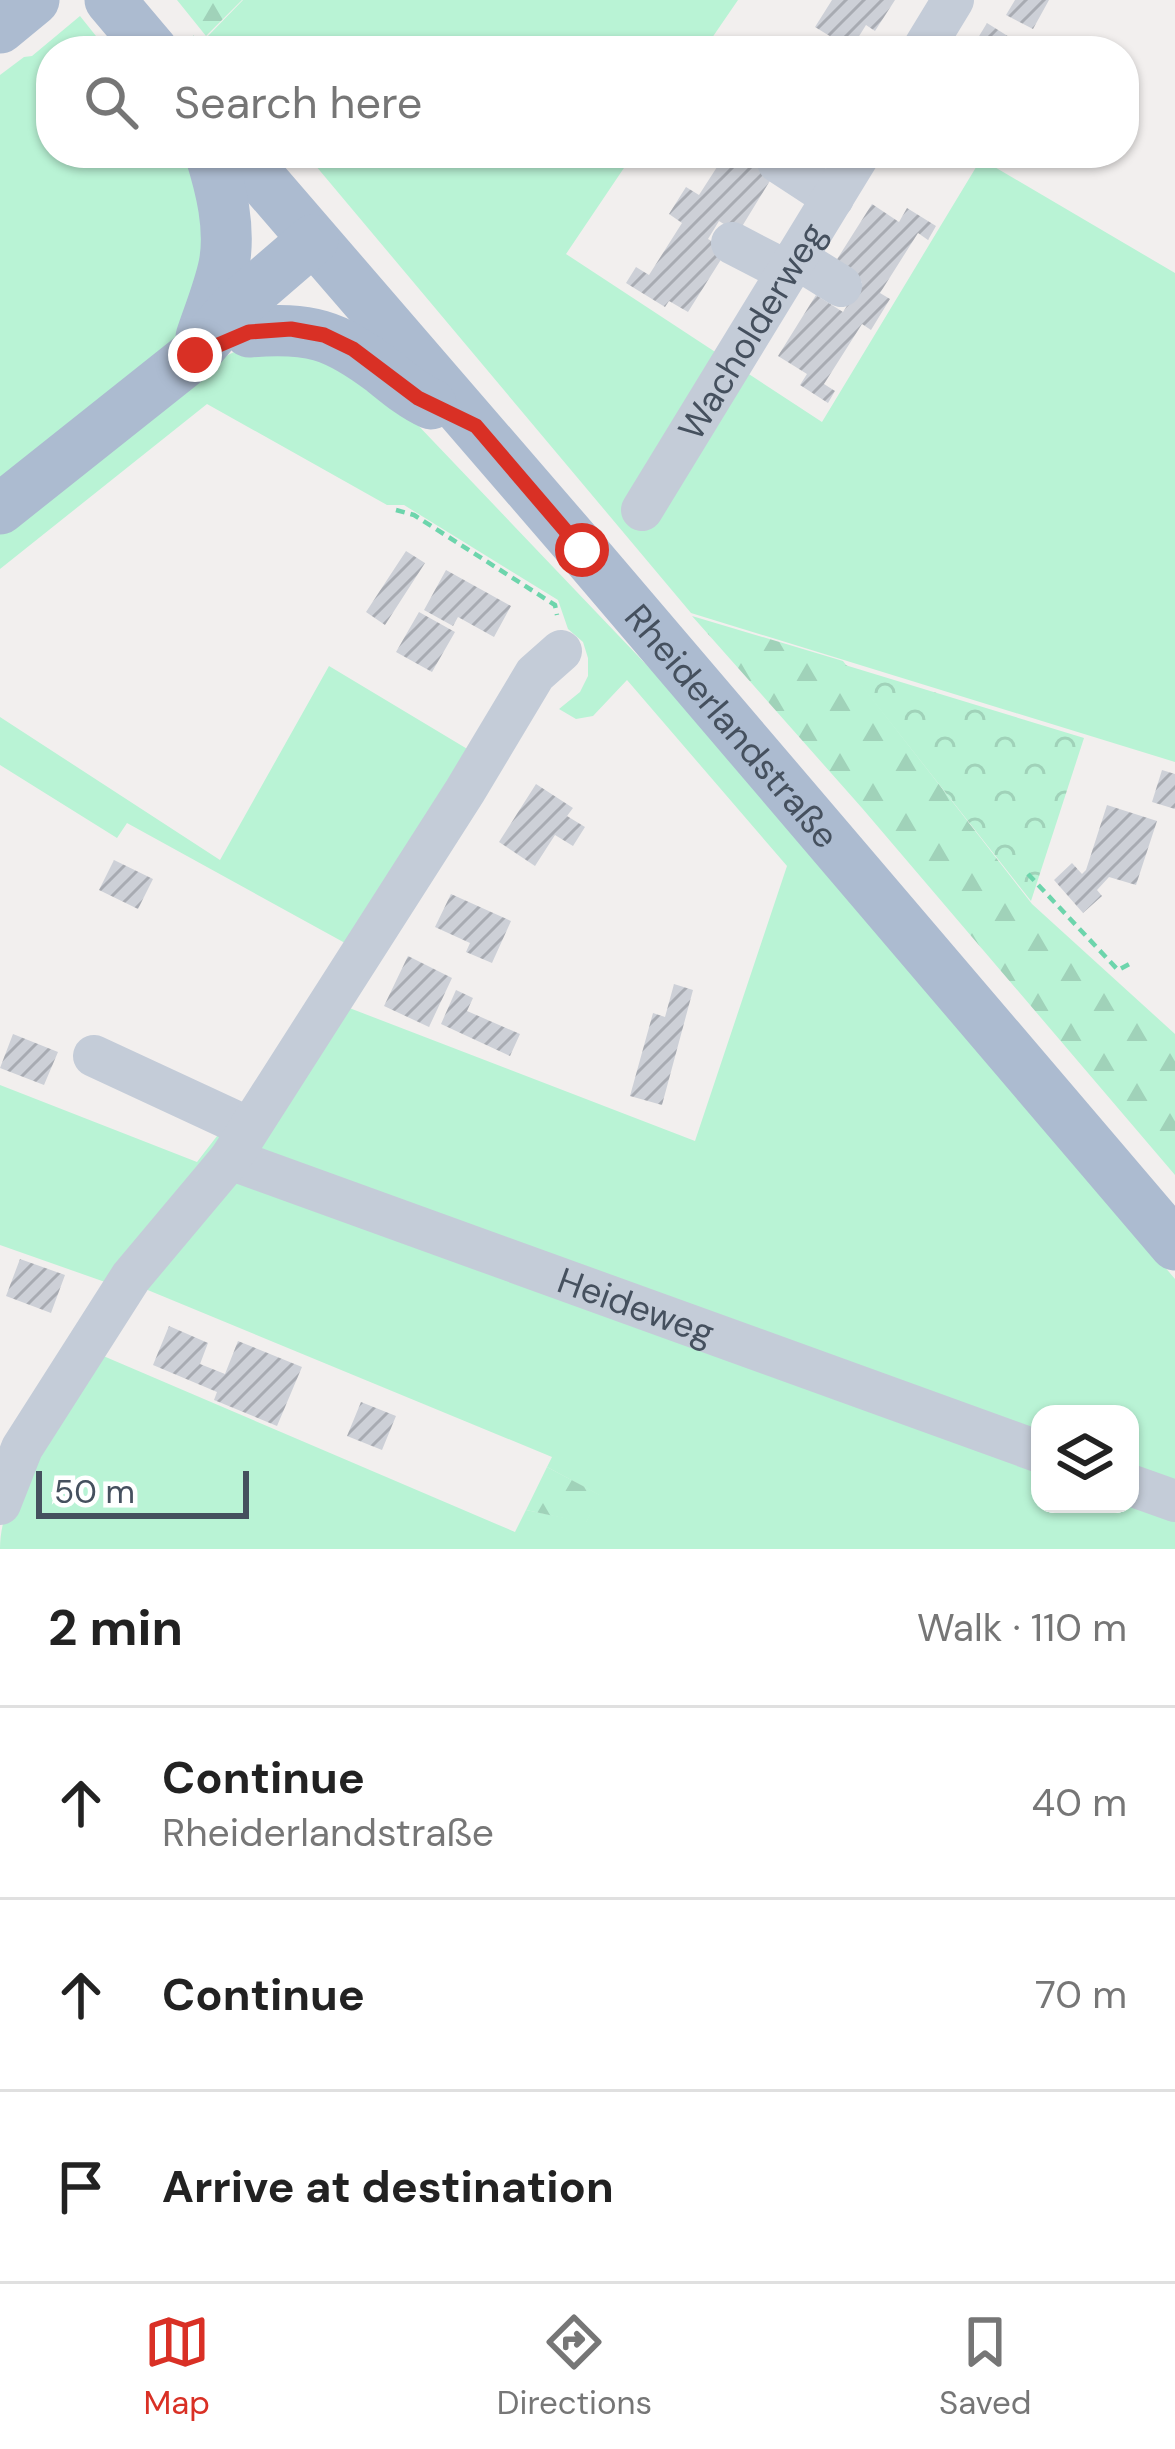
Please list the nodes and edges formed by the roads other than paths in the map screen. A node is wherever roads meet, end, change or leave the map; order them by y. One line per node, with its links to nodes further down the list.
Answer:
1 (110, 0): 3 (main road)
2 (953, 0): 4 (street)
3 (140, 36)
4 (931, 36)
5 (215, 168): 15 (main road)
6 (252, 168): 11 (main road, Rheiderlandstraße)
7 (787, 168): 9 (street)
8 (851, 168): 9 (street, Wacholderweg)
9 (832, 198): 12 (street, Wacholderweg)
10 (732, 242): 12 (street)
11 (325, 254): 14 (main road); 15 (main road); 16 (main road, Rheiderlandstraße)
12 (792, 265): 13 (street); 18 (street, Wacholderweg)
13 (841, 286)
14 (249, 332): 15 (main road); 16 (main road)
15 (195, 355): 17 (main road)
16 (476, 426): 22 (main road, Rheiderlandstraße)
17 (0, 509)
18 (642, 510)
19 (561, 651): 21 (street)
20 (94, 1056): 21 (street, Heideweg)
21 (240, 1143): 23 (street, Heideweg); 26 (street)
22 (1175, 1245)
23 (1031, 1449)
24 (1139, 1488): 25 (street)
25 (1175, 1501)
26 (0, 1504)

